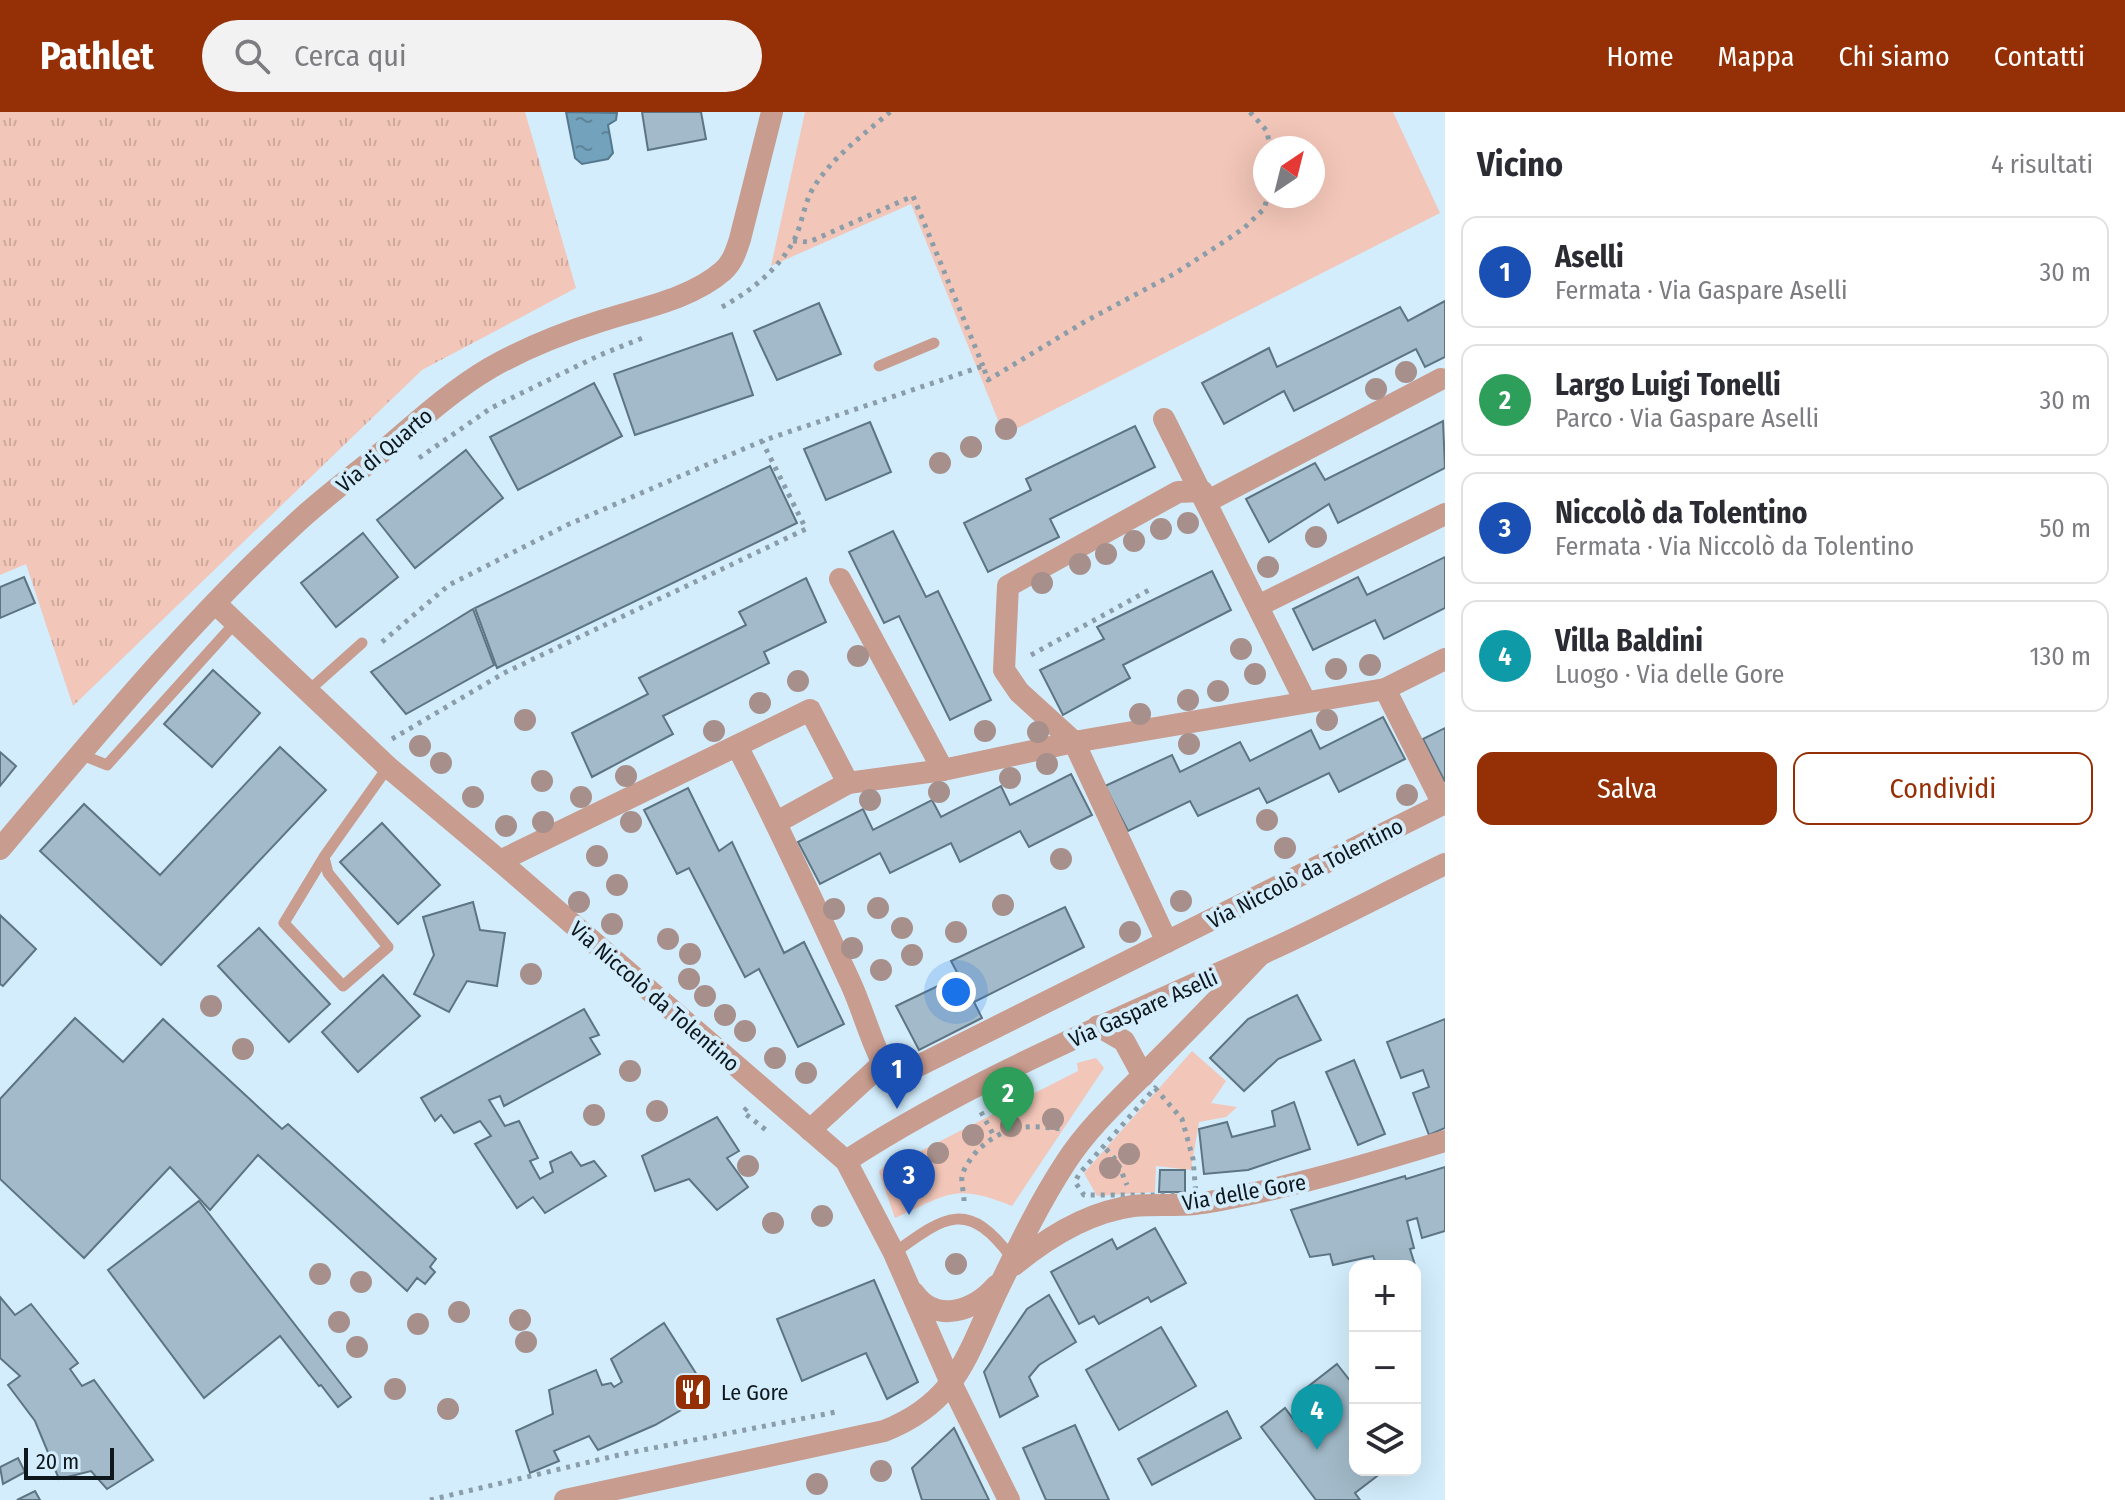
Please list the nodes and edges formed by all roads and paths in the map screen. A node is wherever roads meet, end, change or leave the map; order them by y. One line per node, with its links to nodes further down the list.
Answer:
1 (772, 112): 20 (street, Via di Quarto)
2 (890, 112): 6 (path)
3 (1250, 112): 4 (path)
4 (1268, 136)
5 (1264, 208): 11 (path)
6 (793, 241): 7 (path); 11 (path)
7 (721, 308)
8 (654, 334): 15 (path)
9 (934, 343): 10 (lane)
10 (879, 366)
11 (983, 366): 14 (path)
12 (1441, 379): 16 (street)
13 (1164, 419): 16 (street)
14 (762, 441): 24 (path); 32 (path)
15 (407, 467)
16 (1204, 497): 21 (street); 26 (street)
17 (1445, 514): 21 (street)
18 (840, 579): 35 (street)
19 (1149, 590): 26 (path)
20 (216, 604): 22 (street, Via Niccolò da Tolentino); 33 (street, Via di Quarto)
21 (1258, 606): 29 (street)
22 (235, 623): 28 (street, Via Niccolò da Tolentino); 33 (lane)
23 (362, 643): 28 (lane)
24 (376, 648)
25 (1445, 659): 27 (street)
26 (1004, 670): 30 (street)
27 (1385, 689): 29 (street); 37 (street, Via Niccolò da Tolentino)
28 (307, 692): 32 (street, Via Niccolò da Tolentino)
29 (1305, 701): 30 (street)
30 (1074, 742): 35 (street); 43 (street)
31 (737, 746): 36 (street); 38 (street); 41 (street)
32 (371, 751): 34 (street, Via Niccolò da Tolentino)
33 (80, 754): 39 (street, Via di Quarto)
34 (388, 767): 40 (lane); 41 (street, Via Niccolò da Tolentino)
35 (943, 770): 36 (street)
36 (848, 783): 38 (street)
37 (1444, 804): 43 (street, Via Niccolò da Tolentino)
38 (777, 822): 46 (street)
39 (0, 849)
40 (324, 857): 40 (lane)
41 (500, 861): 48 (street, Via Niccolò da Tolentino)
42 (1445, 864): 44 (street, Via Gaspare Aselli)
43 (1167, 942): 46 (street, Via Niccolò da Tolentino)
44 (1261, 954): 45 (street, Via Gaspare Aselli); 47 (street)
45 (1098, 1026): 47 (street); 52 (street, Via Gaspare Aselli)
46 (882, 1064): 48 (street)
47 (1143, 1076): 56 (street)
48 (810, 1130): 52 (street, Via Niccolò da Tolentino)
49 (1074, 1131): 54 (path)
50 (1445, 1141): 56 (street, Via delle Gore)
51 (1103, 1147): 53 (path); 53 (path); 53 (path)
52 (846, 1161): 55 (street, Via Niccolò da Tolentino)
53 (1130, 1193)
54 (966, 1219): 55 (lane); 56 (lane)
55 (894, 1253): 57 (street)
56 (1008, 1268): 57 (street); 58 (street)
57 (914, 1296): 58 (street)
58 (951, 1383): 61 (street); 62 (street)
59 (842, 1411): 60 (path)
60 (430, 1500)
61 (565, 1500)
62 (1009, 1500)

